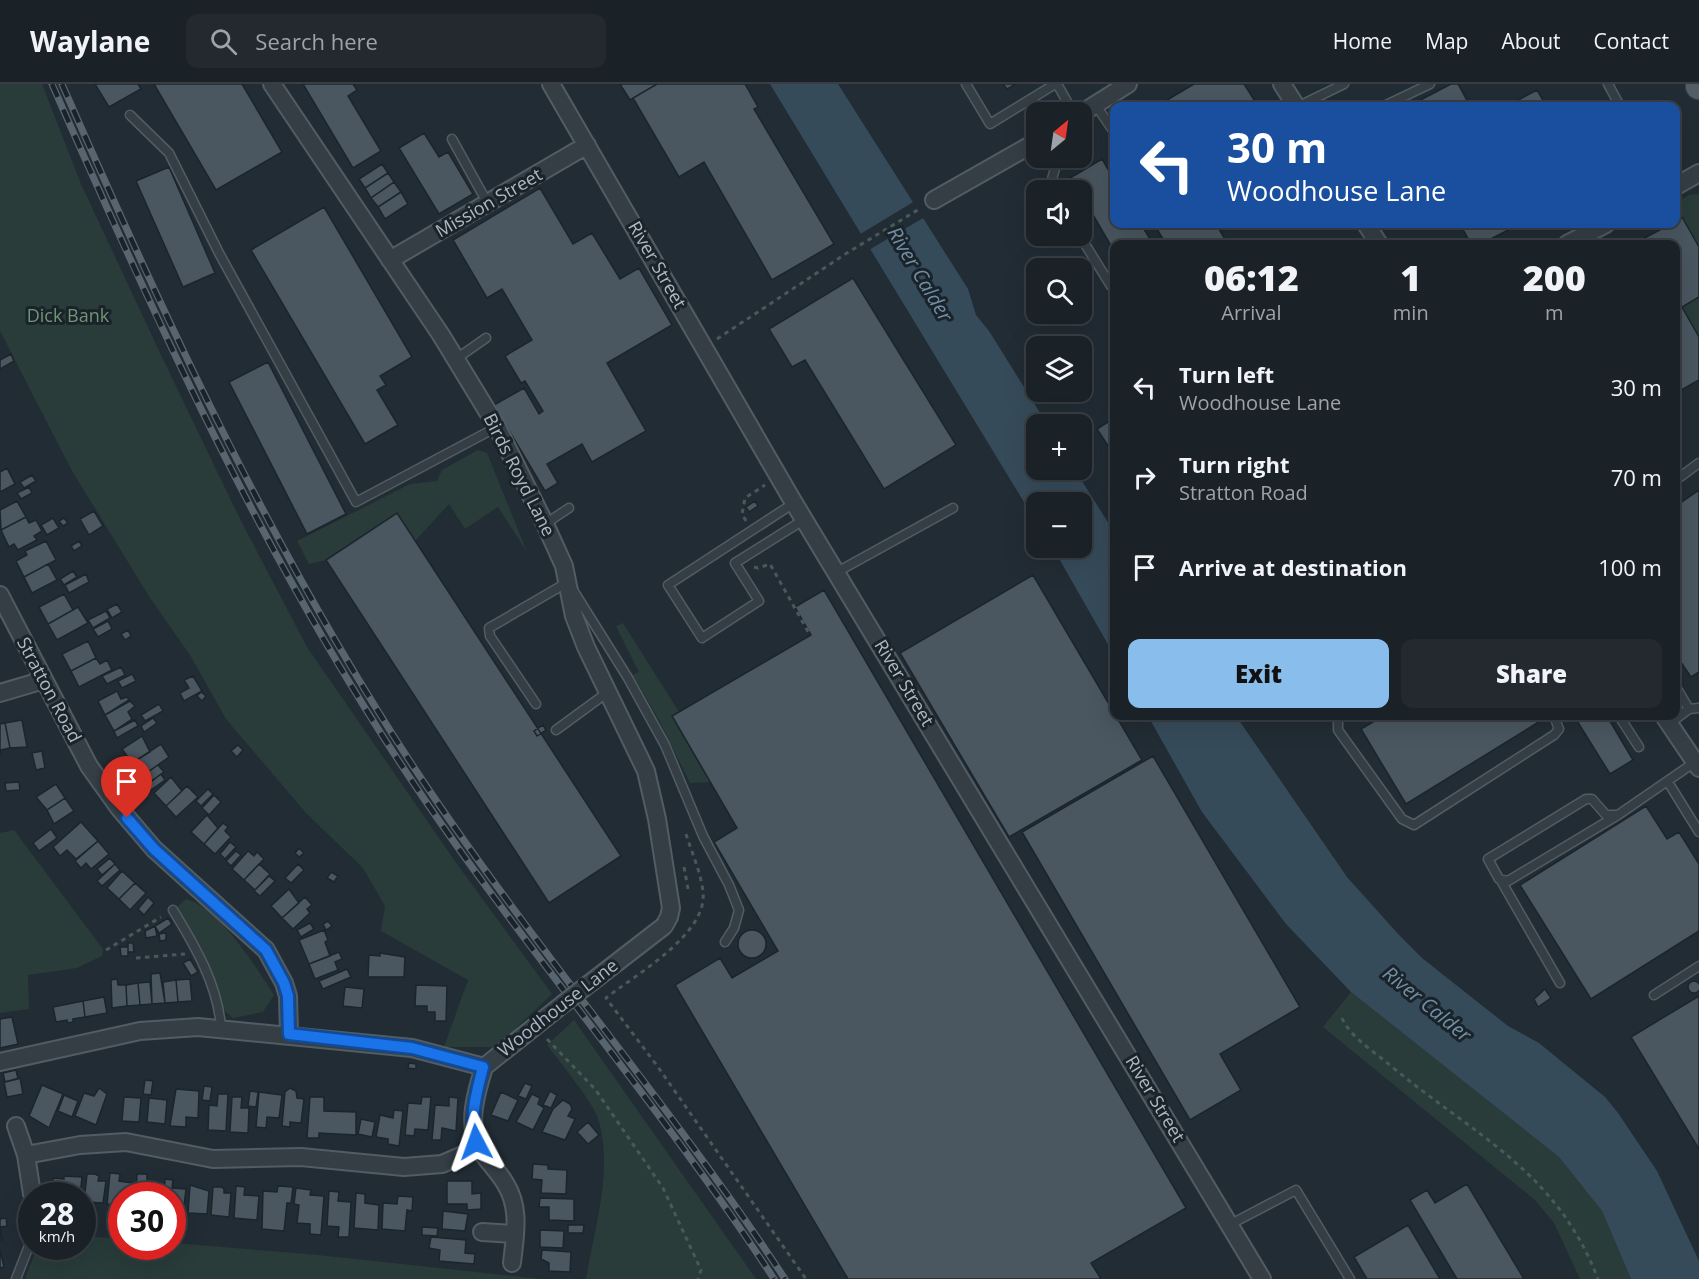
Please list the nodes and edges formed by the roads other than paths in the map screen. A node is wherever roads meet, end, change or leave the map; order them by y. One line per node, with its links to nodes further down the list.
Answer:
1 (272, 84): 29 (street, Birds Royd Lane)
2 (551, 84): 20 (street, River Street)
3 (966, 84): 4 (lane)
4 (1056, 84): 10 (lane)
5 (1128, 84): 15 (street)
6 (1282, 84): 11 (street)
7 (1344, 84): 12 (lane)
8 (1430, 84): 13 (lane)
9 (1608, 84): 14 (lane)
10 (1067, 102)
11 (1294, 102)
12 (1306, 102)
13 (1392, 102)
14 (1618, 102)
15 (1092, 106)
16 (1092, 113): 18 (lane)
17 (130, 115): 33 (lane)
18 (1110, 128)
19 (452, 139): 25 (lane)
20 (587, 146): 25 (street, Mission Street); 36 (street, River Street)
21 (1026, 148): 24 (street)
22 (1699, 173): 23 (street)
23 (1680, 184)
24 (934, 200)
25 (488, 204): 29 (street, Mission Street)
26 (1598, 228): 27 (street)
27 (1575, 240)
28 (1086, 246): 30 (lane)
29 (390, 260): 32 (street, Birds Royd Lane)
30 (1110, 284)
31 (486, 338): 32 (lane)
32 (456, 359): 33 (street, Birds Royd Lane)
33 (497, 427): 40 (street, Birds Royd Lane)
34 (1699, 463): 35 (lane)
35 (1680, 477)
36 (794, 503): 39 (street, River Street); 39 (lane)
37 (570, 508): 40 (lane)
38 (953, 508): 41 (lane)
39 (805, 519): 41 (street, River Street)
40 (545, 524): 42 (street, Birds Royd Lane)
41 (837, 572): 77 (street, River Street)
42 (568, 582): 45 (street, Birds Royd Lane); 48 (lane); 65 (lane)
43 (0, 595): 44 (street, Stratton Road)
44 (44, 680): 46 (street); 70 (street, Stratton Road)
45 (608, 692): 56 (lane); 63 (street, Birds Royd Lane)
46 (0, 693)
47 (1680, 694): 50 (lane)
48 (536, 704)
49 (1699, 708): 50 (lane)
50 (1689, 709): 51 (lane)
51 (1680, 713)
52 (1338, 720): 53 (lane)
53 (1556, 720)
54 (1622, 720): 57 (lane)
55 (1666, 720): 58 (street)
56 (556, 730)
57 (1639, 747)
58 (1697, 765): 59 (lane)
59 (1668, 782): 60 (lane); 61 (lane)
60 (1618, 815): 62 (lane); 62 (lane)
61 (1699, 832)
62 (1500, 879): 67 (lane)
63 (671, 908): 72 (street, Woodhouse Lane, bridge)
64 (173, 910): 69 (lane)
65 (725, 942)
66 (1699, 966): 68 (lane)
67 (1560, 983)
68 (1654, 995)
69 (220, 1028): 70 (street, Woodhouse Lane); 71 (street, Woodhouse Lane)
70 (289, 1034): 72 (street, Woodhouse Lane)
71 (0, 1062)
72 (483, 1067): 74 (street)
73 (16, 1126): 75 (street)
74 (480, 1149): 75 (street); 79 (street)
75 (26, 1155): 76 (street)
76 (30, 1182)
77 (1231, 1224): 83 (street, River Street); 84 (lane)
78 (482, 1232): 79 (street)
79 (515, 1234): 81 (street)
80 (23, 1260): 82 (lane)
81 (512, 1263)
82 (16, 1279)
83 (1262, 1279)
84 (1350, 1279)

